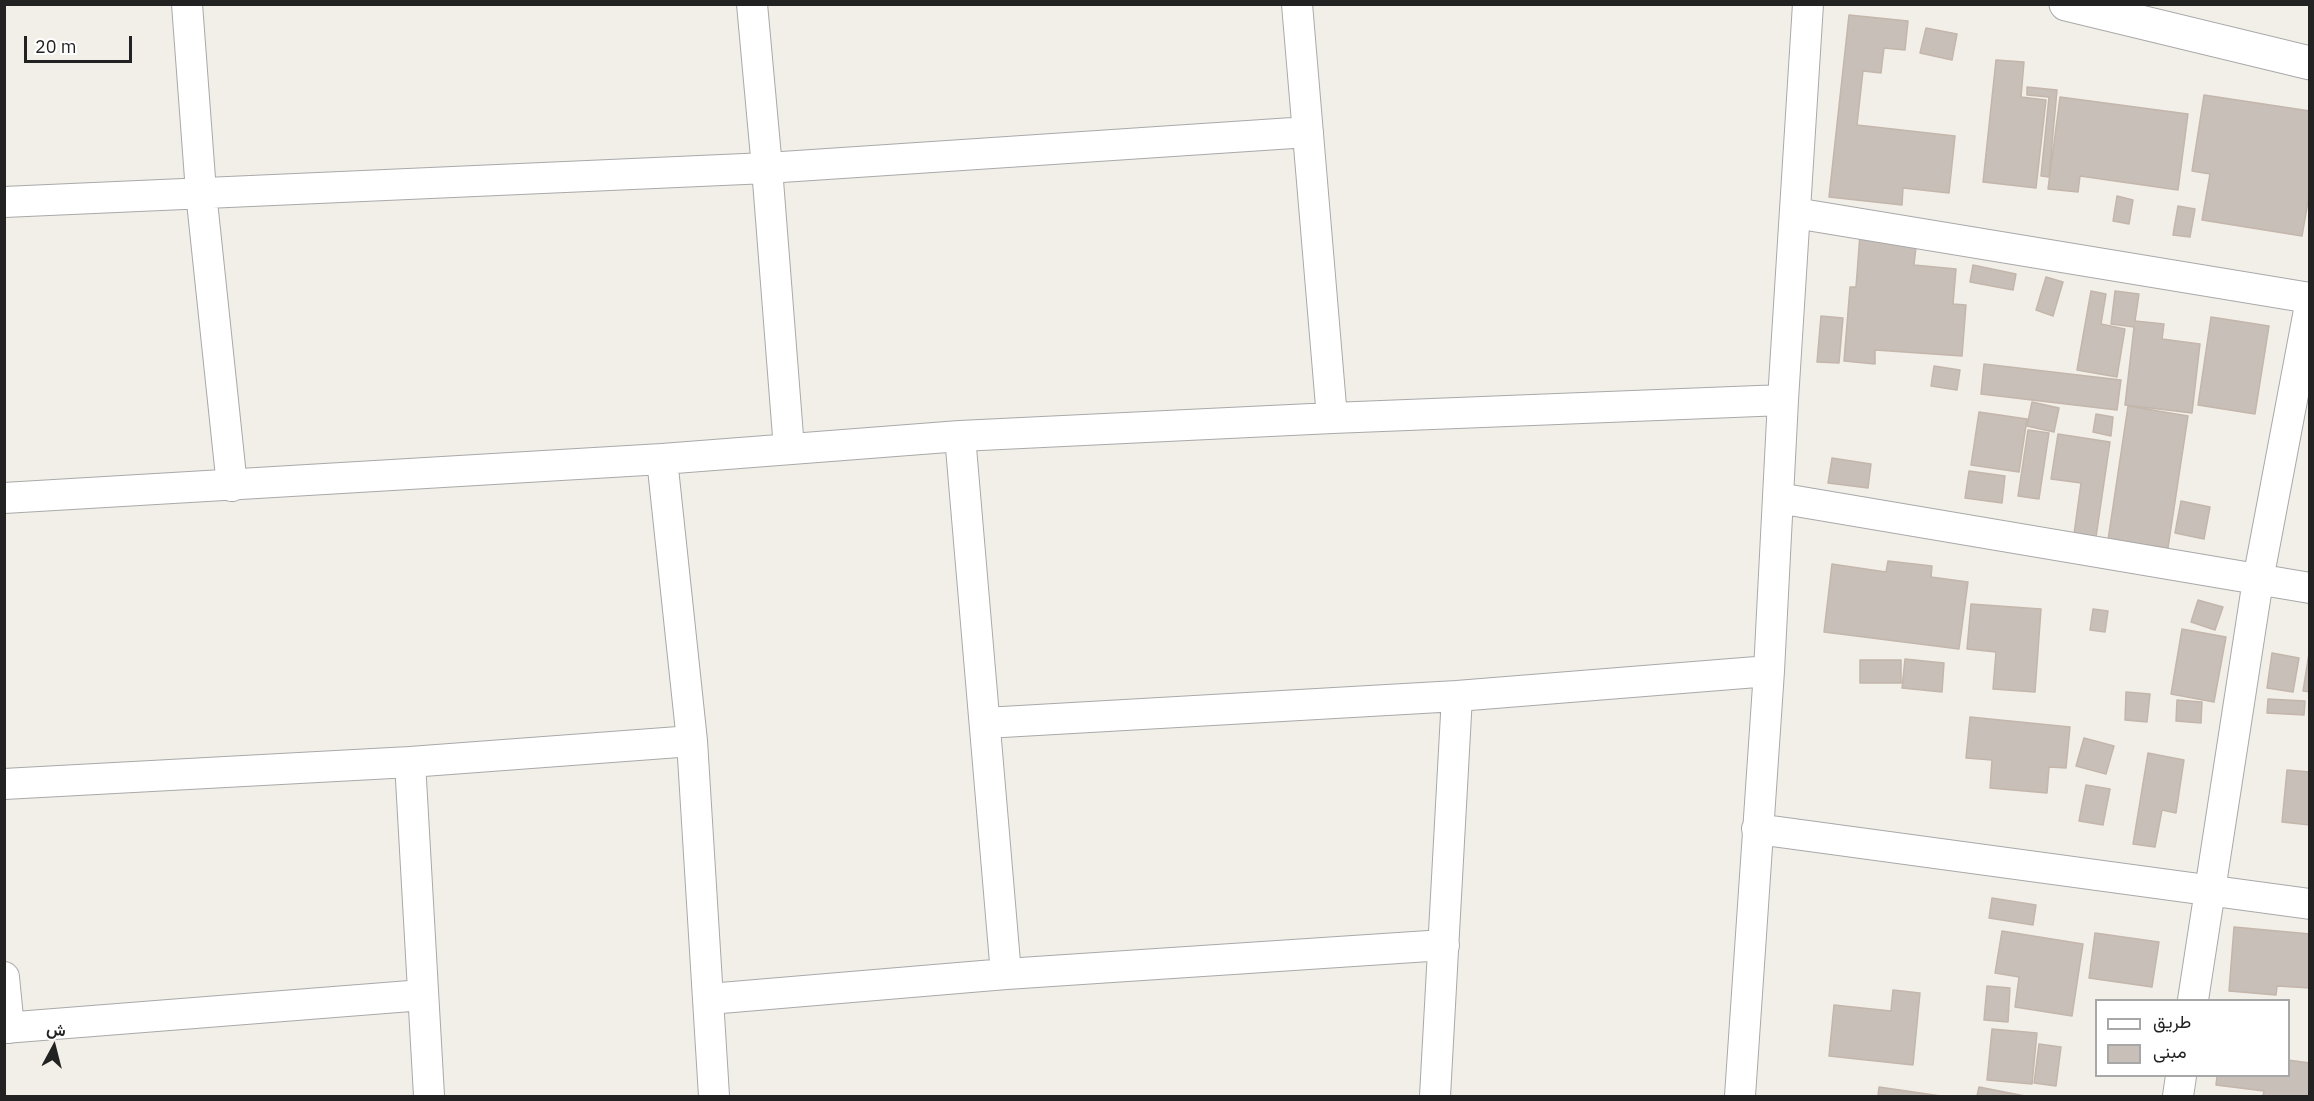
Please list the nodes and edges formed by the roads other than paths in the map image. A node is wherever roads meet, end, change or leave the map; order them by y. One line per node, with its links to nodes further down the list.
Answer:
1 (187, 4): 9 (street)
2 (752, 4): 8 (street)
3 (1297, 4): 7 (street)
4 (1808, 4): 11 (street)
5 (2066, 4): 6 (street)
6 (2310, 63)
7 (1308, 132): 8 (street); 15 (street)
8 (767, 168): 9 (street); 17 (street)
9 (201, 192): 10 (street); 19 (street)
10 (4, 202)
11 (1794, 213): 12 (street); 14 (street)
12 (2310, 298)
13 (2310, 305): 22 (street)
14 (1783, 400): 15 (street); 21 (street)
15 (1332, 417): 16 (street)
16 (960, 436): 17 (street); 26 (street)
17 (789, 449): 18 (street)
18 (662, 459): 19 (street); 27 (street)
19 (232, 486): 20 (street)
20 (4, 498)
21 (1778, 498): 22 (street); 24 (street)
22 (2259, 580): 23 (street); 31 (street)
23 (2310, 588)
24 (1768, 671): 25 (street); 30 (street)
25 (1457, 696): 26 (street); 33 (street)
26 (985, 723): 34 (street)
27 (692, 741): 28 (street); 37 (street)
28 (410, 762): 29 (street); 36 (street)
29 (4, 784)
30 (1757, 829): 31 (street); 44 (street)
31 (2210, 892): 32 (street); 38 (street)
32 (2310, 904)
33 (1444, 945): 34 (street); 43 (street)
34 (1006, 974): 37 (street)
35 (4, 977): 39 (street)
36 (423, 995): 39 (street); 41 (street)
37 (709, 999): 42 (street)
38 (2193, 999)
39 (7, 1028)
40 (2181, 1077): 45 (street)
41 (429, 1096)
42 (714, 1096)
43 (1435, 1096)
44 (1740, 1096)
45 (2178, 1096)

